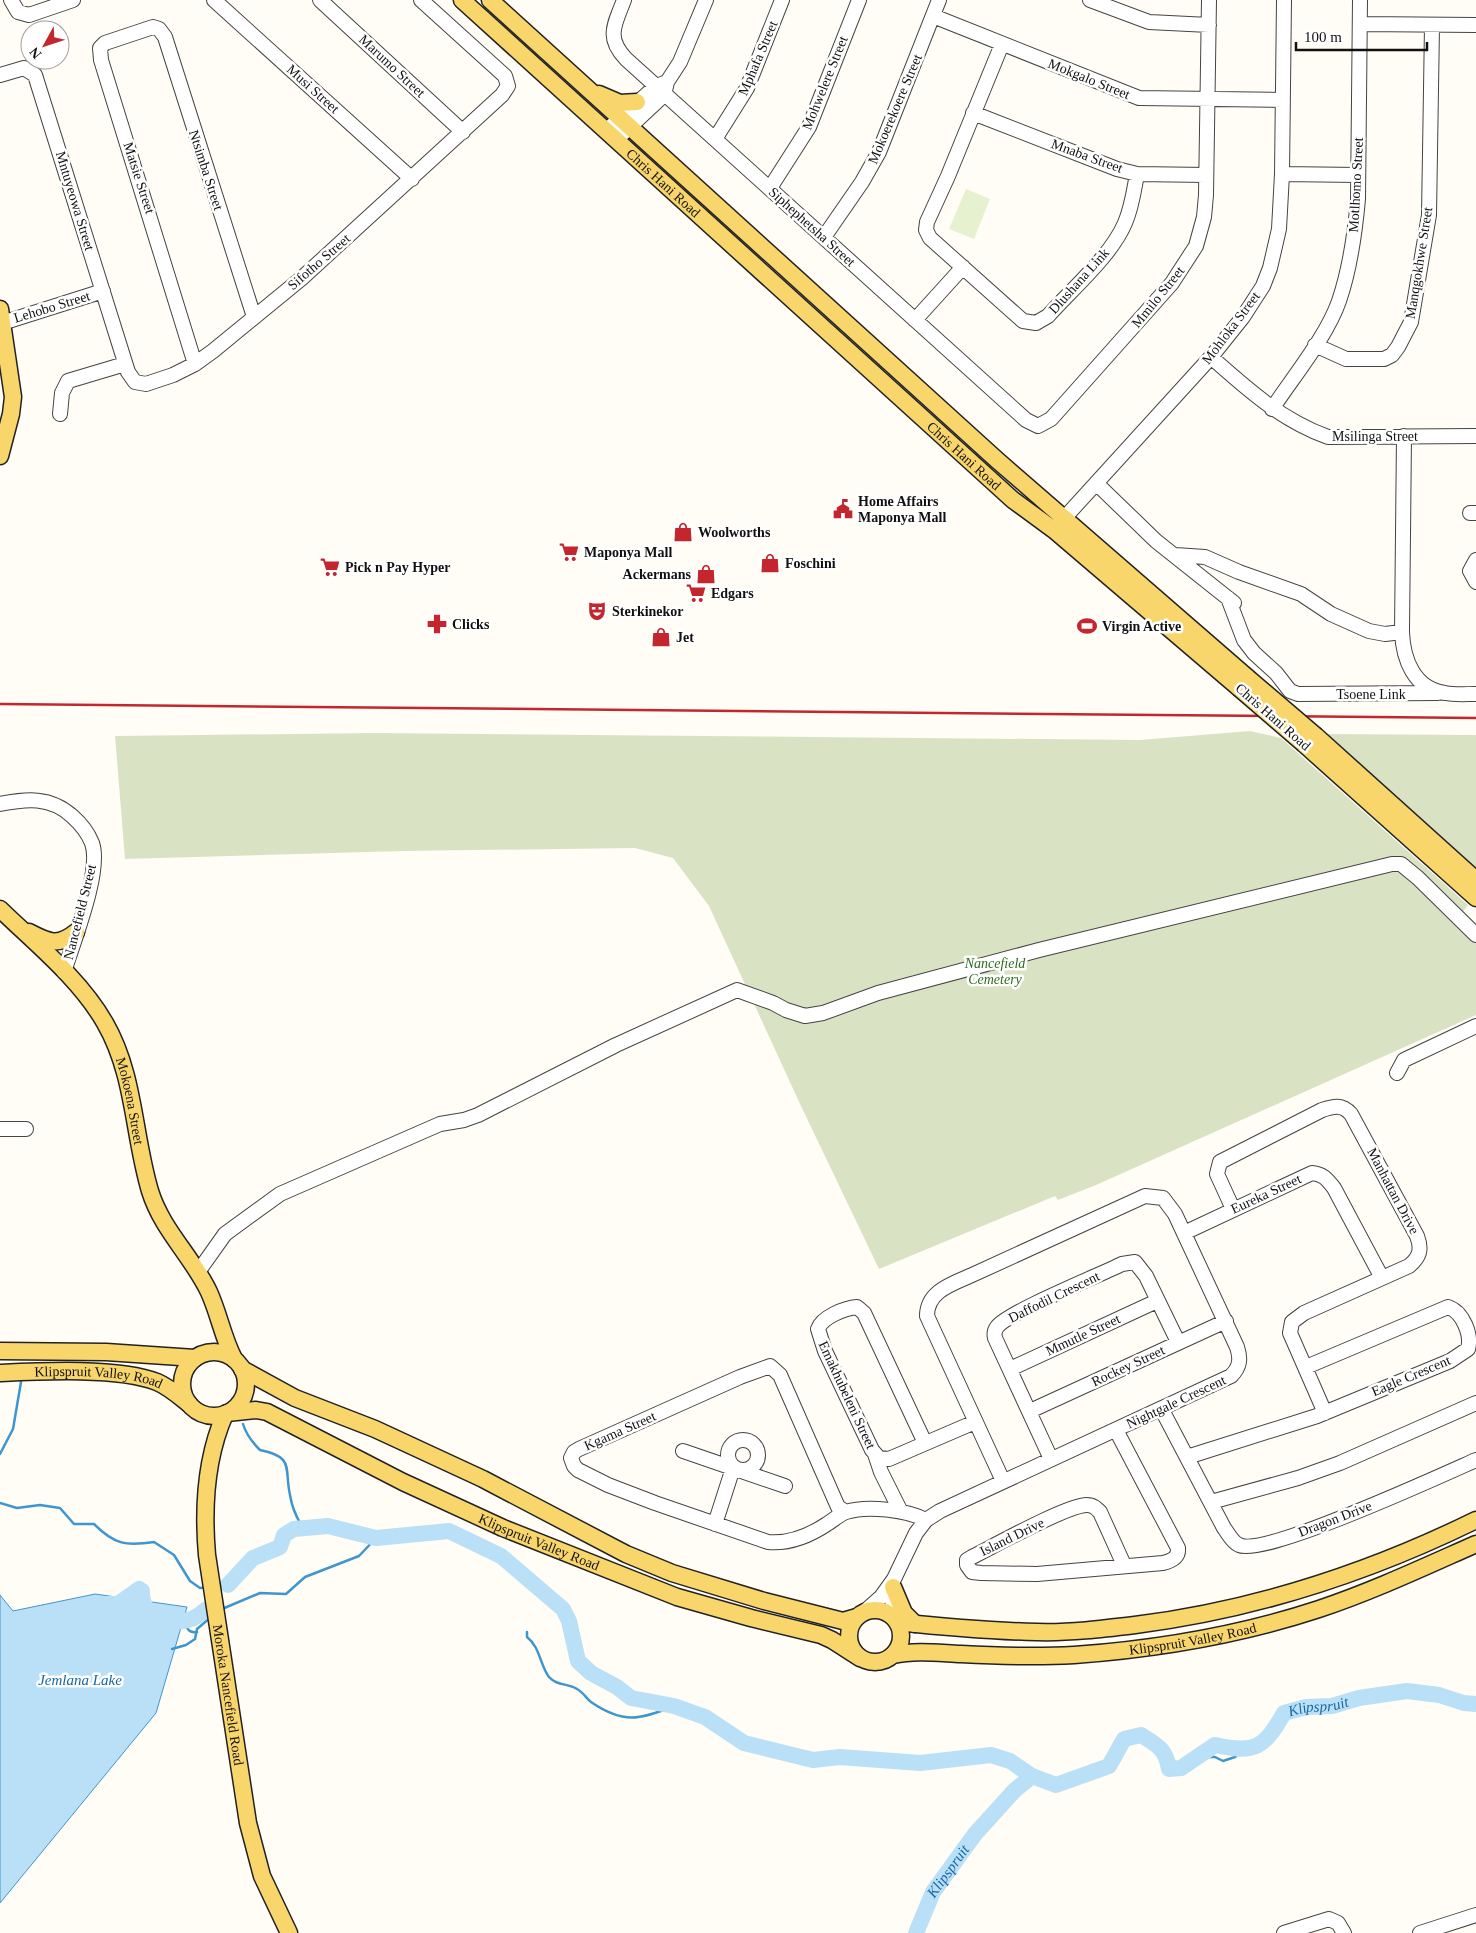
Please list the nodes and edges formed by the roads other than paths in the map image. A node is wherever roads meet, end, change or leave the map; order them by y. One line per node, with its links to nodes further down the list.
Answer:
1 (11, 0): 2 (street)
2 (73, 0)
3 (214, 0): 39 (street, Musi Street)
4 (320, 0): 32 (street, Marumo Street)
5 (421, 0): 32 (street, Sifotho Street)
6 (462, 0): 33 (main road, Chris Hani Road)
7 (490, 0): 26 (main road, Chris Hani Road)
8 (624, 0): 25 (street, Siphephetsha Street)
9 (706, 0): 25 (street)
10 (782, 0): 34 (street, Mphafa Street)
11 (859, 0): 40 (street, Mohwelere Street)
12 (939, 0): 17 (street, Mokoerekoere Street)
13 (1090, 0): 19 (street)
14 (1209, 0): 19 (street, Mmilo Street)
15 (1284, 0): 28 (street, Mohloka Street)
16 (1360, 0): 18 (street, Motlhomo Street)
17 (933, 16): 23 (street, Mokgalo Street); 41 (street, Mokoerekoere Street)
18 (1360, 24): 21 (street); 38 (street, Motlhomo Street)
19 (1208, 25): 27 (street, Mmilo Street)
20 (1476, 25): 21 (street)
21 (1432, 26): 47 (street, Manqgokhwe Street)
22 (153, 27): 45 (street, Ntsimba Street); 51 (street, Matsie Street)
23 (1002, 44): 27 (street, Mokgalo Street); 30 (street, Dlushana Link)
24 (0, 75): 43 (street, Mntuyeowa Street)
25 (662, 88): 29 (street); 31 (street); 34 (street, Siphephetsha Street)
26 (588, 89): 29 (main road); 31 (main road, Chris Hani Road)
27 (1207, 100): 28 (street, Mokgalo Street); 37 (street, Mmilo Street)
28 (1283, 100): 36 (street, Mohloka Street)
29 (637, 102): 31 (street)
30 (973, 113): 35 (street, Mnaba Street); 42 (street, Dlushana Link)
31 (624, 122): 33 (street); 60 (main road, Chris Hani Road)
32 (463, 132): 39 (street, Sifotho Street)
33 (612, 134): 61 (main road, Chris Hani Road)
34 (716, 139): 40 (street, Siphephetsha Street)
35 (1137, 174): 37 (street, Mnaba Street); 42 (street, Dlushana Link)
36 (1282, 174): 38 (street); 48 (street, Mohloka Street)
37 (1206, 175): 55 (street, Mmilo Street)
38 (1358, 176): 47 (street, Motlhomo Street)
39 (412, 179): 45 (street, Sifotho Street)
40 (770, 188): 41 (street, Siphephetsha Street)
41 (824, 237): 46 (street, Siphephetsha Street)
42 (963, 267): 46 (street)
43 (103, 291): 44 (street, Lehobo Street); 50 (street, Mntuyeowa Street)
44 (1, 316): 49 (main road)
45 (254, 317): 51 (street, Sifotho Street)
46 (916, 320): 55 (street, Siphephetsha Street)
47 (1315, 345): 52 (street, Motlhomo Street)
48 (1210, 357): 52 (street, Msilinga Street); 59 (street, Mohloka Street)
49 (8, 361): 54 (main road); 58 (main road)
50 (125, 364): 51 (street, Sifotho Street); 53 (street)
51 (195, 364)
52 (1272, 409): 56 (street, Msilinga Street)
53 (60, 414)
54 (0, 415)
55 (1026, 420)
56 (1404, 436): 57 (street, Msilinga Street); 65 (street)
57 (1476, 436)
58 (0, 456)
59 (1096, 483): 60 (street, Mohloka Street); 62 (street)
60 (1064, 517): 61 (street, Mohloka Street); 66 (main road, Chris Hani Road)
61 (1054, 530): 66 (main road, Chris Hani Road)
62 (1175, 555): 65 (street); 67 (street, Tsoene Link)
63 (1476, 560): 64 (street)
64 (1476, 582)
65 (1402, 632): 67 (street, Tsoene Link)
66 (1243, 683): 69 (main road, Chris Hani Road, bridge)
67 (1444, 694): 68 (street, Tsoene Link)
68 (1476, 694)
69 (1310, 740): 71 (main road, Chris Hani Road); 72 (main road, Chris Hani Road)
70 (0, 804): 75 (street, Nancefield Street)
71 (1476, 880)
72 (1476, 898)
73 (0, 909): 74 (main road, Mokoena Street)
74 (16, 925): 75 (main road); 77 (main road, Mokoena Street)
75 (76, 932): 77 (street, Nancefield Street)
76 (1476, 936): 84 (street)
77 (64, 972): 84 (main road, Mokoena Street)
78 (1476, 1026): 79 (street)
79 (1397, 1073)
80 (0, 1129): 81 (street)
81 (26, 1129)
82 (1232, 1209): 83 (street, Eureka Street); 85 (street, Eureka Street); 85 (street, Manhattan Drive)
83 (1184, 1233): 88 (street, Nightgale Crescent); 102 (street, Nightgale Crescent)
84 (198, 1272): 87 (main road, Mokoena Street)
85 (1382, 1278): 93 (street, Manhattan Drive)
86 (1157, 1301): 89 (street, Daffodil Crescent); 94 (street, Mmutle Street); 94 (street, Daffodil Crescent)
87 (218, 1319): 91 (main road); 92 (main road, Mokoena Street)
88 (1226, 1321): 89 (street, Rockey Street); 98 (street, Nightgale Crescent)
89 (1178, 1342): 99 (street, Rockey Street)
90 (0, 1351): 91 (main road, Klipspruit Valley Road)
91 (199, 1356): 92 (main road); 97 (main road)
92 (238, 1364): 101 (main road); 123 (main road, Klipspruit Valley Road)
93 (1306, 1367): 100 (street, Manhattan Drive); 100 (street, Eagle Crescent)
94 (1010, 1369): 99 (street, Daffodil Crescent)
95 (0, 1372): 97 (main road, Klipspruit Valley Road)
96 (1476, 1403): 114 (street)
97 (192, 1406): 101 (main road); 105 (main road, Moroka Nancefield Road)
98 (1162, 1410): 103 (street, Nightgale Crescent); 108 (street, Dragon Drive)
99 (1030, 1411): 109 (street, Daffodil Crescent)
100 (1325, 1413): 108 (street, Eagle Crescent)
101 (226, 1414): 105 (main road, Moroka Nancefield Road); 127 (main road, Klipspruit Valley Road)
102 (975, 1422): 104 (street, Emakhubeleni Street); 112 (street, Nightgale Crescent)
103 (1116, 1430): 109 (street, Nightgale Crescent); 121 (street, Island Drive)
104 (925, 1443): 107 (street, Emakhubeleni Street); 107 (street, Emakhubeleni Street)
105 (212, 1449): 130 (main road, Moroka Nancefield Road)
106 (683, 1451): 111 (street)
107 (875, 1454): 115 (street)
108 (1187, 1457): 114 (street, Dragon Drive)
109 (1051, 1459): 112 (street, Nightgale Crescent)
110 (1476, 1460): 114 (street, Dragon Drive)
111 (733, 1468): 113 (street); 119 (street)
112 (1003, 1481): 117 (street)
113 (785, 1486)
114 (1211, 1502)
115 (900, 1510): 116 (street, Kgama Street); 117 (street, Kgama Street)
116 (846, 1512): 119 (street, Kgama Street); 119 (street, Kgama Street)
117 (926, 1520): 122 (street)
118 (1476, 1520): 125 (main road, Klipspruit Valley Road)
119 (715, 1524)
120 (1476, 1544): 126 (main road, Klipspruit Valley Road)
121 (1124, 1565): 121 (street, Island Drive)
122 (894, 1583): 123 (street); 124 (street); 125 (main road)
123 (860, 1615): 124 (main road); 127 (main road)
124 (895, 1619): 125 (main road, Klipspruit Valley Road); 126 (main road)
125 (915, 1624)
126 (893, 1655): 127 (main road)
127 (860, 1658)
128 (1476, 1915): 132 (street)
129 (1343, 1930): 131 (street)
130 (289, 1933)
131 (1284, 1933)
132 (1420, 1933)

